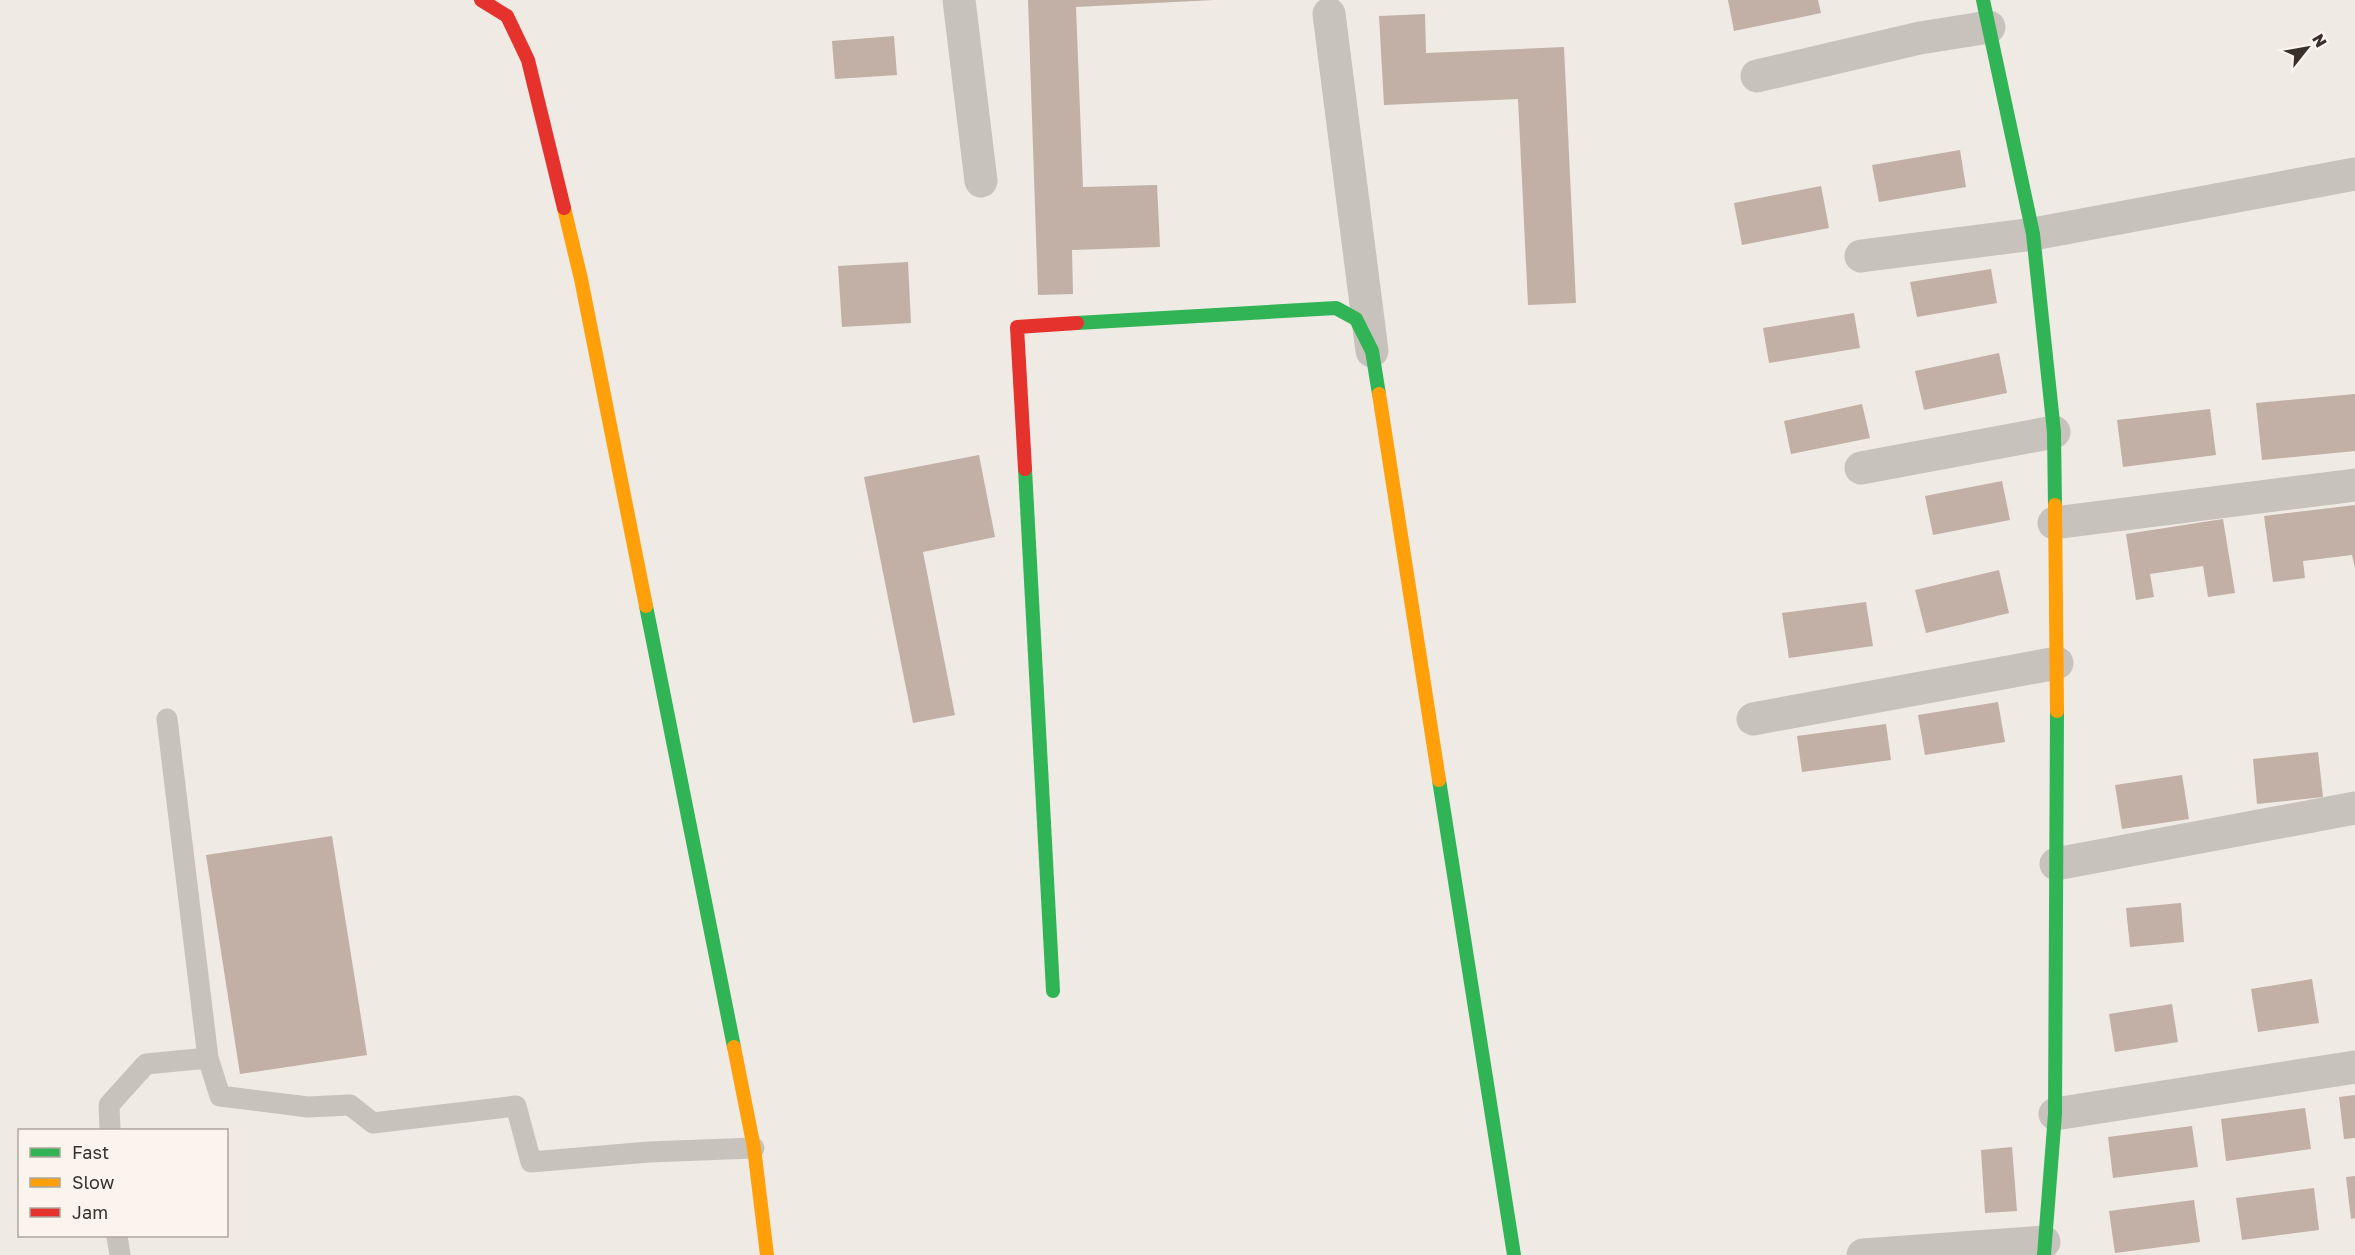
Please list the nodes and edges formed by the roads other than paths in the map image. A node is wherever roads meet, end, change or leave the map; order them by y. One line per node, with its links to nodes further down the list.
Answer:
1 (481, 0): 25 (street)
2 (959, 0): 7 (street)
3 (1329, 14): 10 (street)
4 (1986, 14): 5 (street); 8 (street)
5 (1757, 76)
6 (2355, 174): 8 (street)
7 (981, 181)
8 (2033, 234): 9 (street); 11 (street)
9 (1861, 256)
10 (1372, 351): 20 (street); 30 (street)
11 (2054, 432): 12 (street); 14 (street)
12 (1861, 468)
13 (2355, 485): 14 (street)
14 (2054, 523): 15 (street)
15 (2057, 663): 17 (street); 19 (street)
16 (167, 719): 21 (lane)
17 (1753, 719)
18 (2355, 808): 19 (street)
19 (2056, 864): 23 (street)
20 (1053, 991)
21 (208, 1058): 24 (lane); 25 (lane)
22 (2355, 1067): 23 (street)
23 (2055, 1114): 27 (street)
24 (110, 1129)
25 (754, 1149): 29 (street)
26 (117, 1237): 28 (lane)
27 (2044, 1249): 31 (street)
28 (120, 1255)
29 (767, 1255)
30 (1515, 1255)
31 (1863, 1255)

